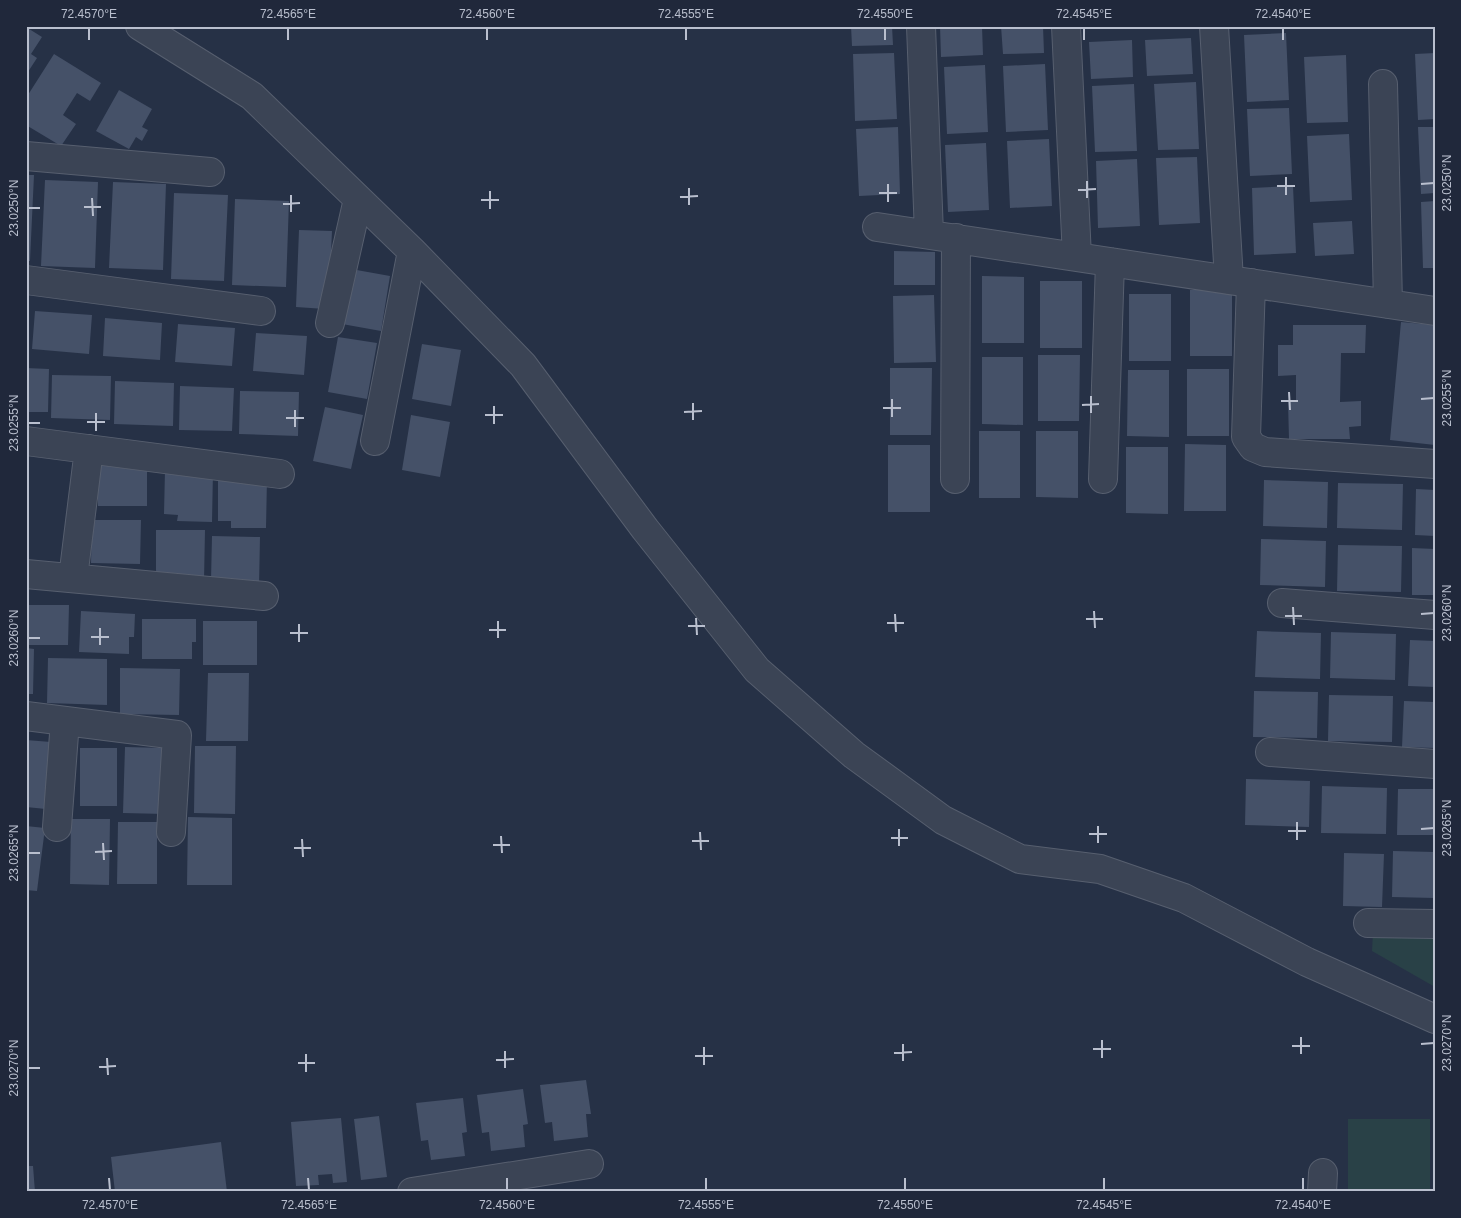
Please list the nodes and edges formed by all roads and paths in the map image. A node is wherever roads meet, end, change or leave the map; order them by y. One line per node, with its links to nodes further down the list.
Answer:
1 (140, 26): 8 (street)
2 (921, 26): 10 (street)
3 (1066, 26): 13 (street)
4 (1214, 26): 16 (street)
5 (1383, 84): 17 (street)
6 (26, 156): 7 (street)
7 (210, 172)
8 (358, 199): 12 (street); 20 (street)
9 (877, 227): 10 (street)
10 (929, 234): 11 (street)
11 (956, 238): 13 (street); 26 (street)
12 (412, 251): 22 (street); 41 (street)
13 (1077, 257): 14 (street)
14 (1110, 262): 16 (street); 27 (street)
15 (26, 280): 18 (street)
16 (1240, 281): 17 (street); 24 (street)
17 (1388, 304): 19 (street)
18 (261, 310)
19 (1435, 311)
20 (330, 323)
21 (26, 440): 23 (street)
22 (375, 441)
23 (89, 449): 25 (street); 29 (street)
24 (1435, 464)
25 (280, 474)
26 (955, 479)
27 (1103, 480)
28 (26, 574): 29 (street)
29 (73, 578): 30 (street)
30 (264, 596)
31 (1282, 603): 32 (street)
32 (1435, 615)
33 (26, 716): 34 (street)
34 (65, 721): 37 (street); 38 (street)
35 (1270, 752): 36 (street)
36 (1435, 764)
37 (57, 827)
38 (171, 832)
39 (1368, 923): 40 (street)
40 (1435, 924)
41 (1435, 1019)
42 (589, 1164): 43 (street)
43 (427, 1191)

